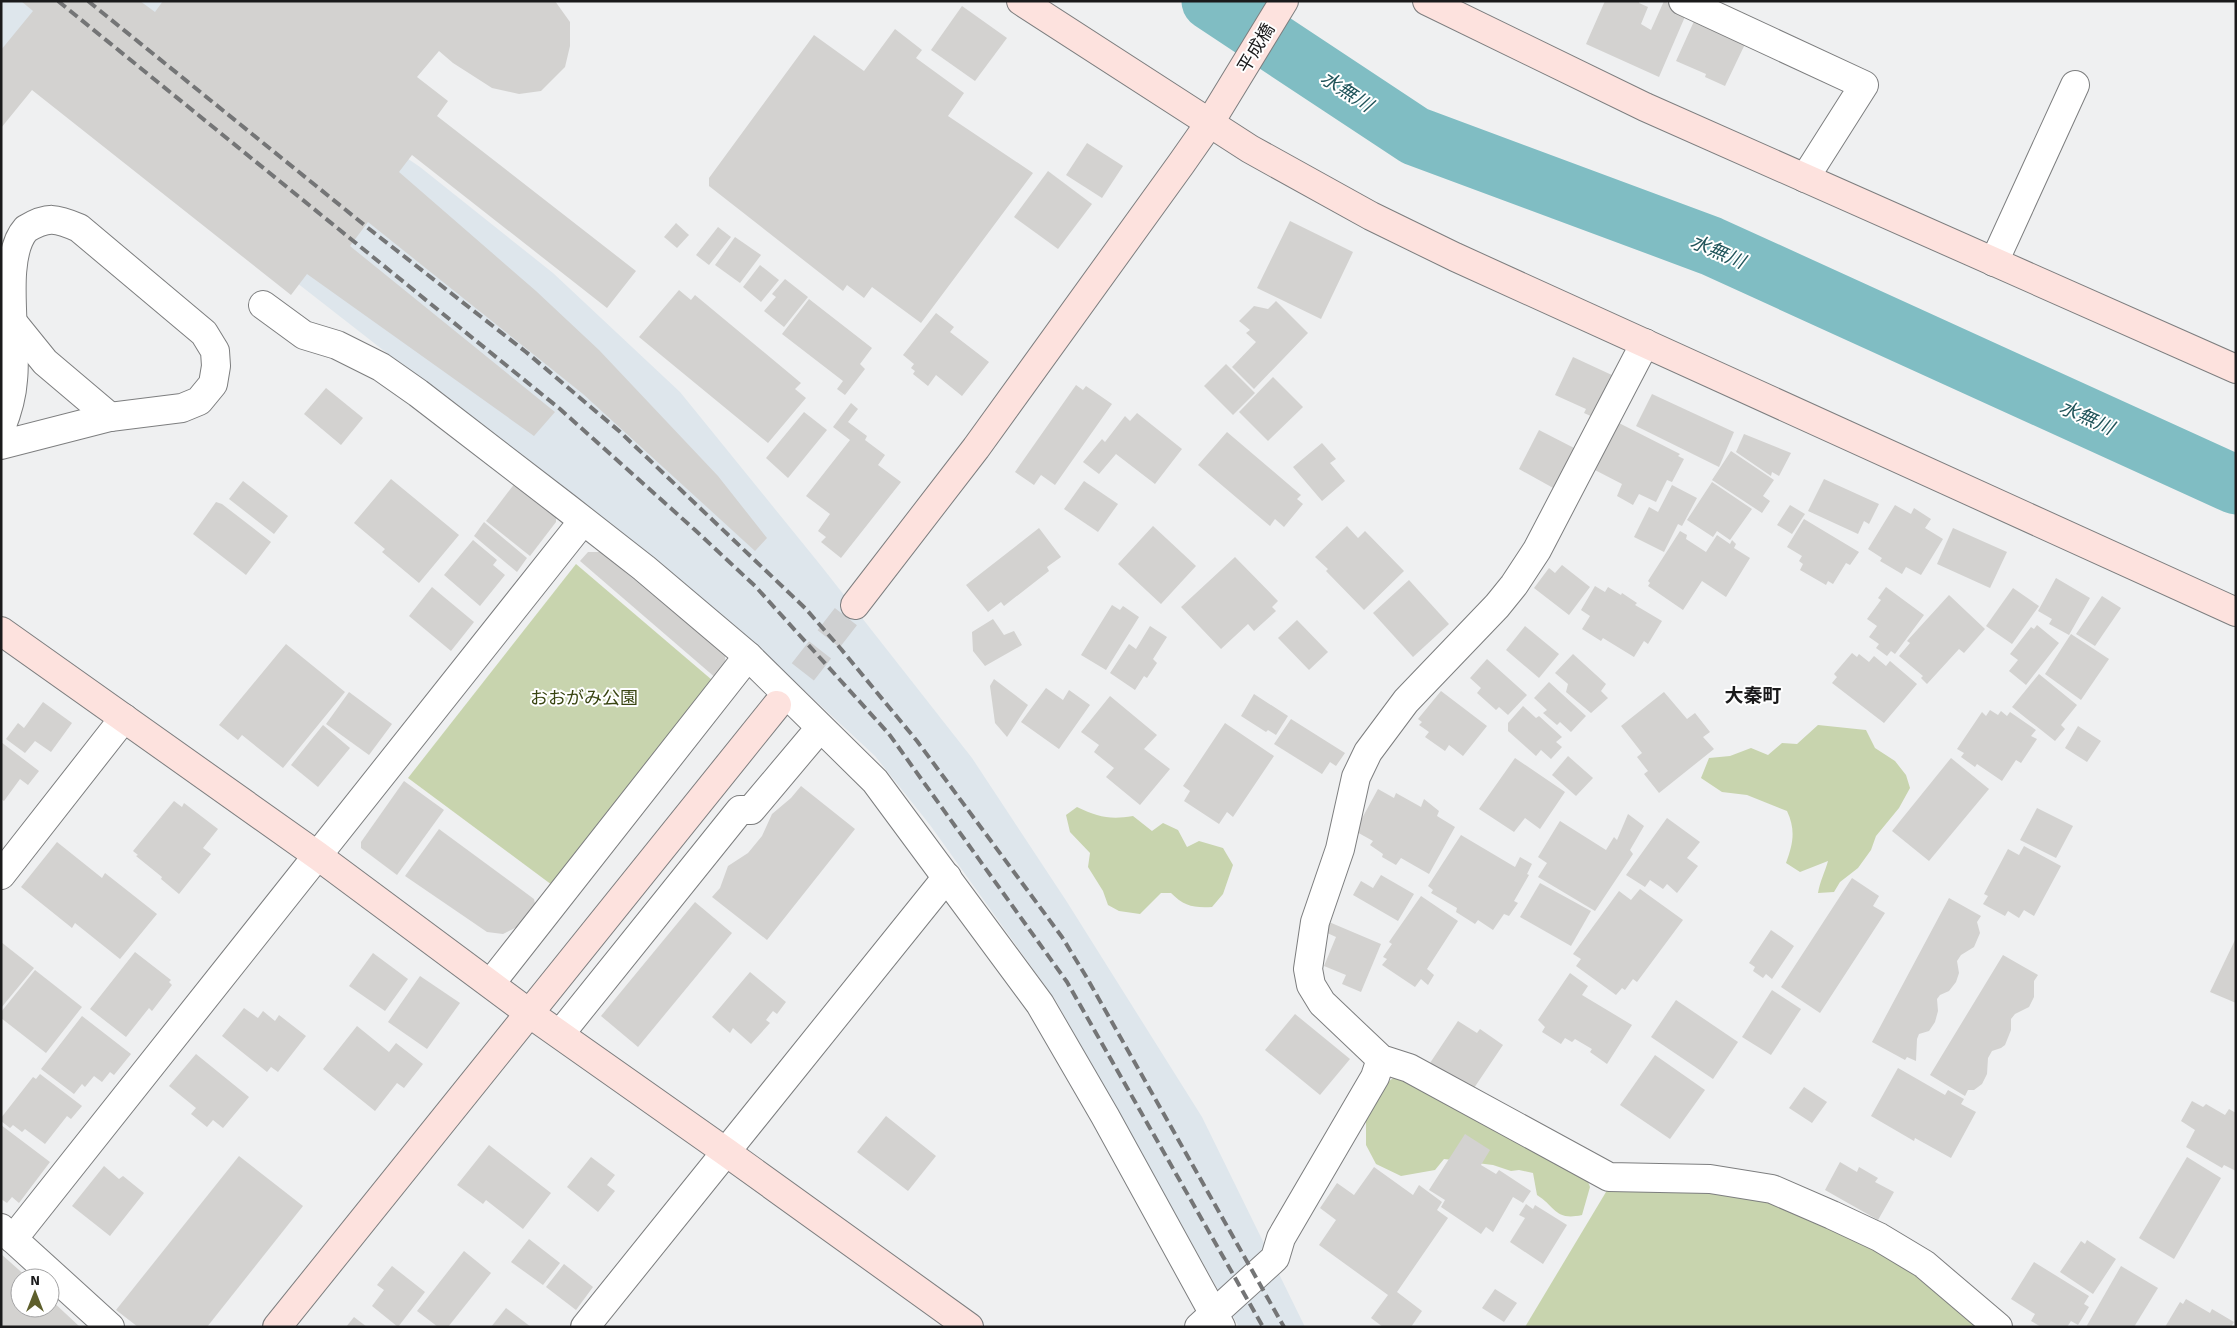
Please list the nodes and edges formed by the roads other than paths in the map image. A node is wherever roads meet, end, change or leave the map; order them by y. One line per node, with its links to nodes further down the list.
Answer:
1 (1021, 1): 6 (street)
2 (1284, 1): 6 (street, 平成橋)
3 (1426, 1): 7 (street)
4 (1683, 1): 7 (street)
5 (2075, 85): 8 (street)
6 (1209, 124): 11 (street); 17 (street, 平成橋)
7 (1805, 178): 8 (street)
8 (1994, 262): 12 (street)
9 (263, 306): 16 (street)
10 (7, 315): 13 (street); 13 (street); 14 (street)
11 (1645, 343): 18 (street); 30 (street)
12 (2236, 369)
13 (110, 418): 15 (street)
14 (1, 428)
15 (1, 445)
16 (584, 521): 20 (street); 24 (street)
17 (855, 605)
18 (2236, 612)
19 (1, 630): 22 (street)
20 (748, 656): 23 (street); 27 (street)
21 (777, 705): 28 (street)
22 (124, 718): 24 (street); 25 (street)
23 (820, 728): 26 (street); 29 (street)
24 (318, 856): 27 (street); 32 (street)
25 (1, 875)
26 (947, 877): 31 (street); 33 (street)
27 (491, 983): 28 (street)
28 (529, 1013): 29 (street); 35 (street)
29 (560, 1034): 31 (street)
30 (1381, 1059): 33 (street); 38 (street)
31 (726, 1152): 36 (street); 37 (street)
32 (7, 1233): 34 (street)
33 (1212, 1323)
34 (110, 1327)
35 (277, 1327)
36 (585, 1327)
37 (969, 1327)
38 (1998, 1327)

